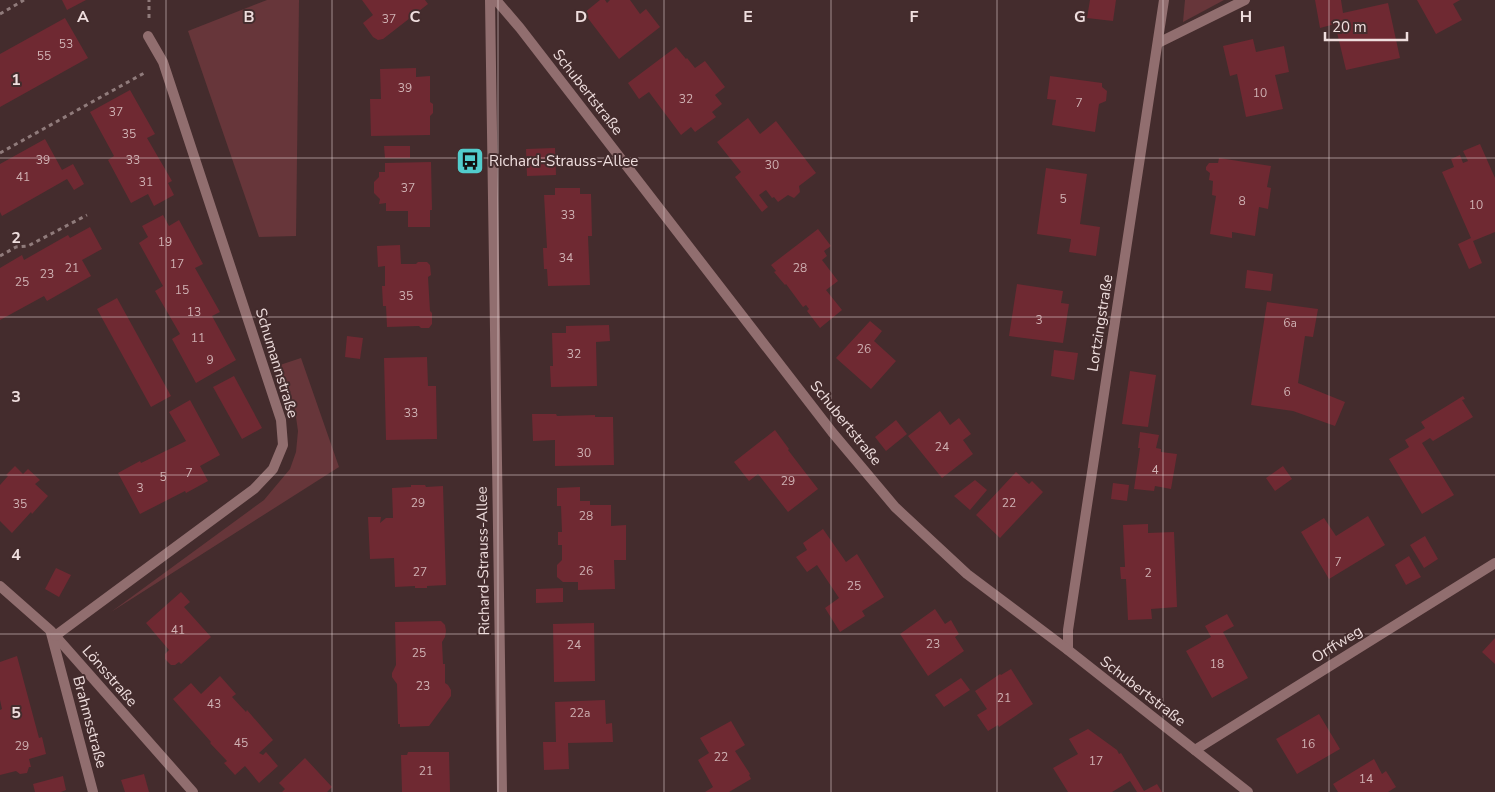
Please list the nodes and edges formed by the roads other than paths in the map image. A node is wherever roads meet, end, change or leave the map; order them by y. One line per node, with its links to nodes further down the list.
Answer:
1 (490, 0): 14 (street, Richard-Strauss-Allee)
2 (496, 0): 10 (street, Schubertstraße)
3 (1164, 0): 6 (street, Lortzingstraße)
4 (1246, 0): 6 (street)
5 (148, 36): 9 (street, Schumannstraße)
6 (1158, 44): 10 (street, Lortzingstraße)
7 (1495, 563): 11 (street, Orffweg)
8 (0, 586): 9 (street, Lönsstraße)
9 (53, 634): 12 (street, Brahmsstraße); 13 (street, Lönsstraße)
10 (1068, 650): 11 (street, Schubertstraße)
11 (1194, 750): 15 (street, Schubertstraße)
12 (93, 792)
13 (193, 792)
14 (502, 792)
15 (1248, 792)

